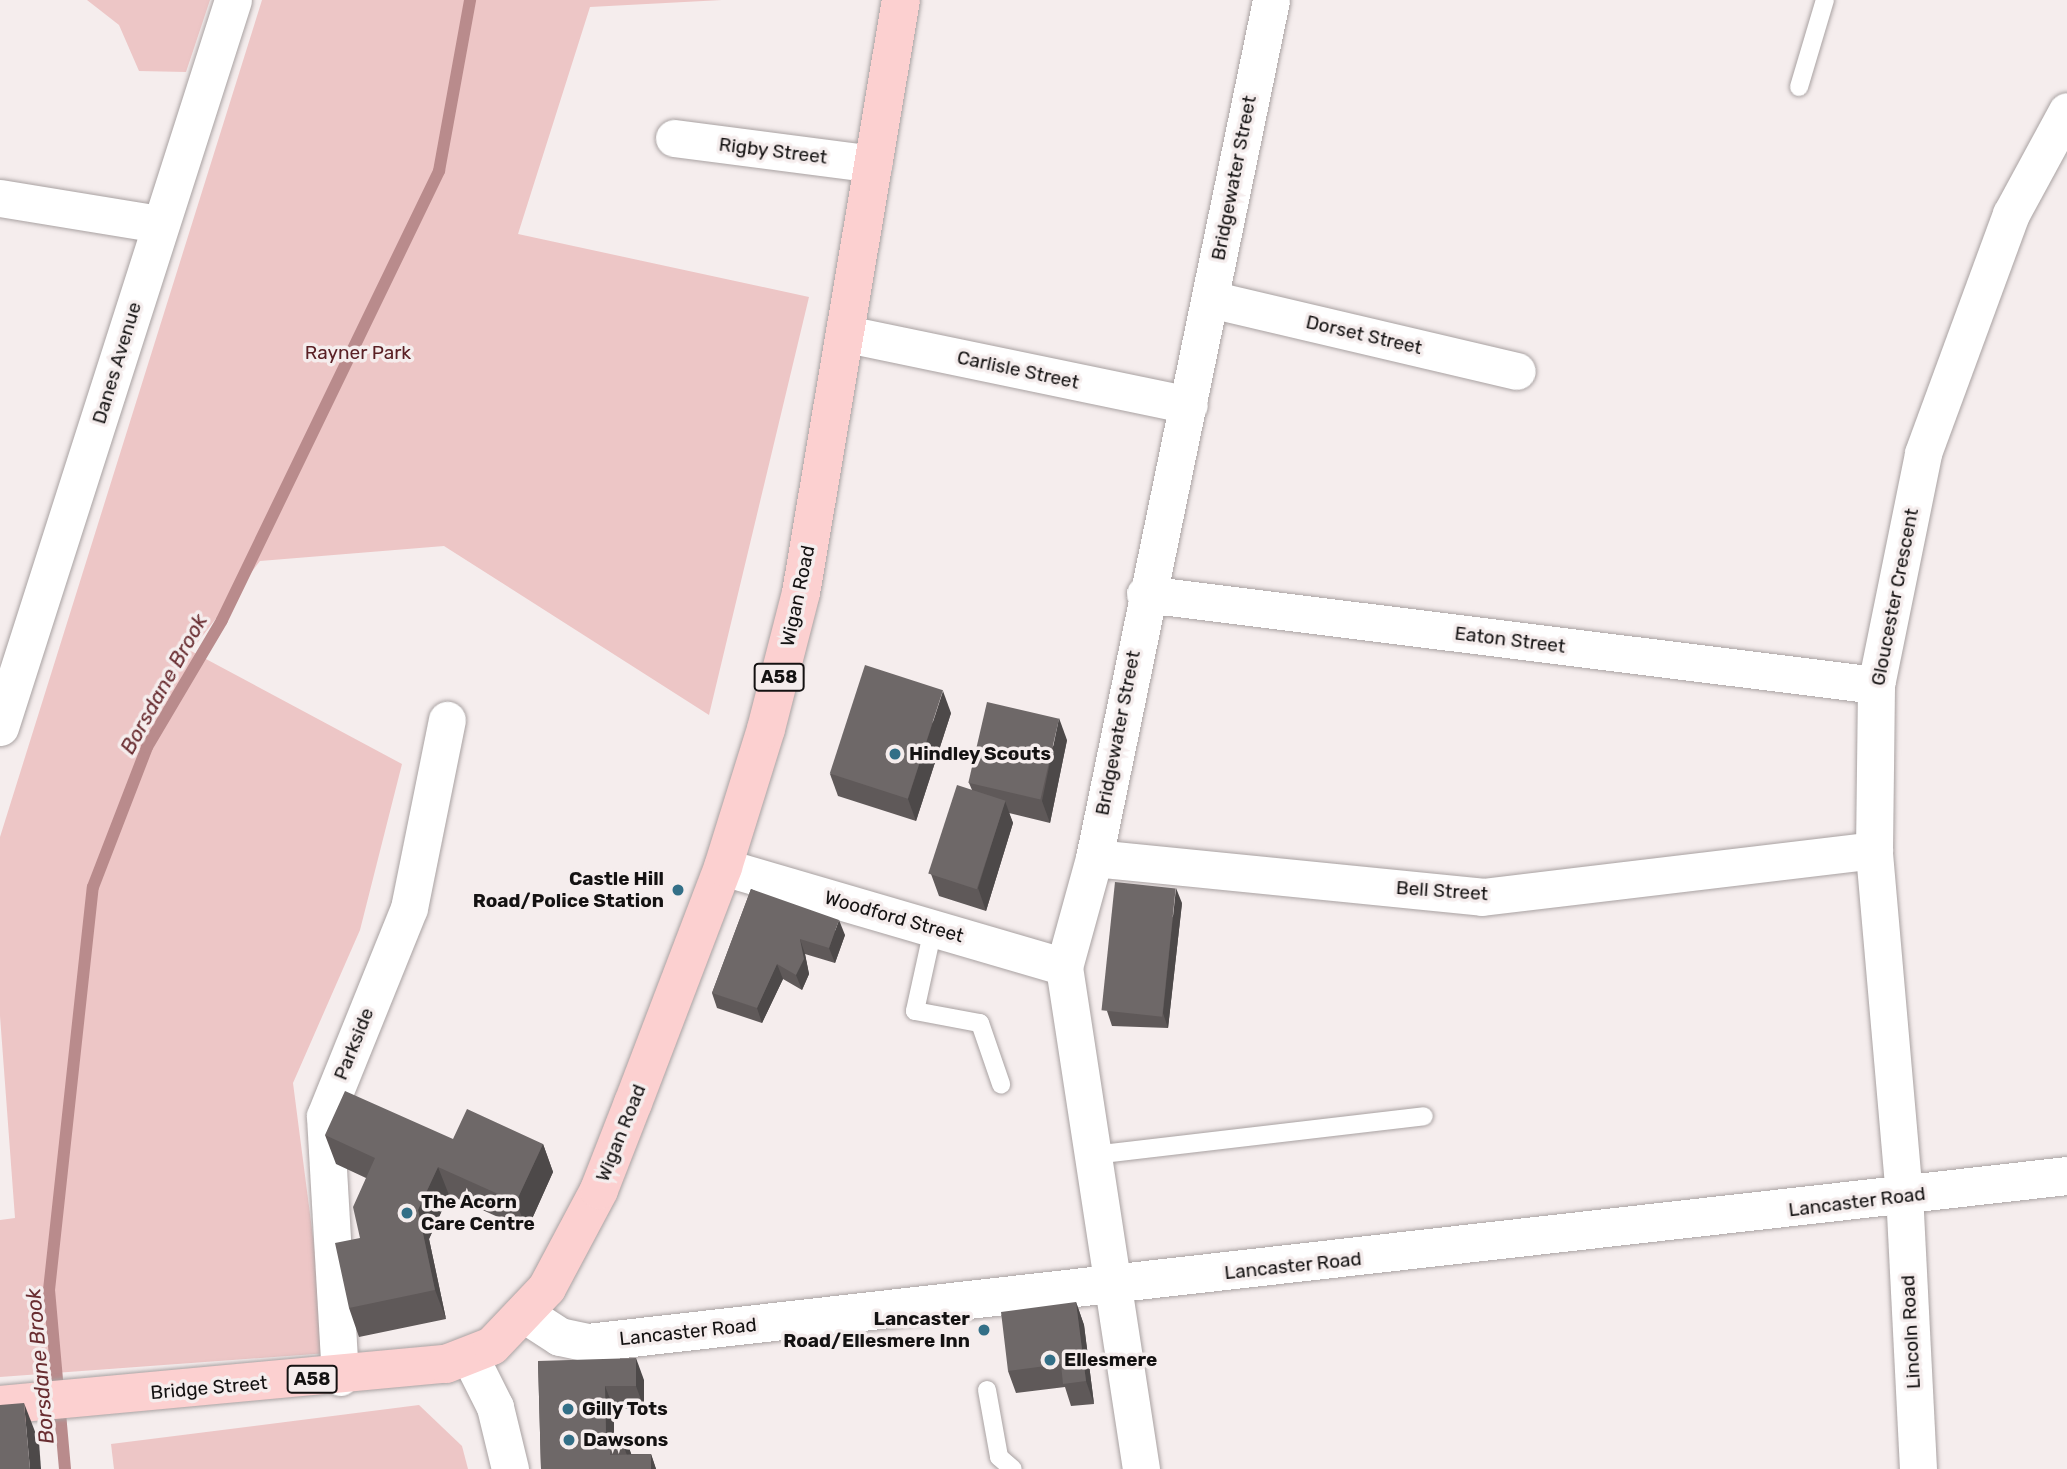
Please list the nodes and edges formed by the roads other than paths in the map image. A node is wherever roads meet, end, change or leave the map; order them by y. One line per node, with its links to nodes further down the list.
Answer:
1 (233, 0): 10 (street, Danes Avenue)
2 (901, 0): 8 (highway, Wigan Road / A58)
3 (1270, 0): 11 (street, Bridgewater Street)
4 (1825, 0): 5 (lane)
5 (1799, 87)
6 (2067, 111): 16 (street, Gloucester Crescent)
7 (674, 138): 8 (street, Rigby Street)
8 (873, 164): 12 (highway, Wigan Road / A58)
9 (0, 198): 10 (street)
10 (159, 224): 18 (street, Danes Avenue)
11 (1210, 299): 13 (street, Dorset Street); 14 (street, Bridgewater Street)
12 (847, 334): 14 (street, Carlisle Street); 21 (highway, Wigan Road / A58)
13 (1517, 371)
14 (1189, 405): 15 (street, Bridgewater Street)
15 (1145, 594): 16 (street, Eaton Street); 20 (street, Bridgewater Street)
16 (1876, 685): 19 (street, Gloucester Crescent)
17 (447, 720): 32 (street, Parkside)
18 (0, 727)
19 (1874, 850): 20 (street, Bell Street); 28 (street, Gloucester Crescent)
20 (1094, 858): 23 (street, Bridgewater Street)
21 (723, 867): 22 (street, Woodford Street); 30 (highway, Wigan Road / A58)
22 (933, 929): 23 (street, Woodford Street); 24 (lane)
23 (1064, 967): 26 (street, Bridgewater Street)
24 (1001, 1084)
25 (1424, 1116): 26 (lane)
26 (1094, 1156): 29 (street, Bridgewater Street)
27 (2067, 1176): 28 (street, Lancaster Road)
28 (1904, 1196): 29 (street, Lancaster Road); 38 (street, Lincoln Road)
29 (1115, 1285): 30 (street, Lancaster Road); 37 (street, Bridgewater Street)
30 (526, 1315): 31 (highway, Bridge Street / A58)
31 (470, 1357): 32 (highway, Bridge Street / A58); 35 (street)
32 (340, 1377): 34 (highway, Bridge Street / A58)
33 (987, 1390): 36 (lane)
34 (18, 1403)
35 (510, 1469)
36 (1013, 1469)
37 (1141, 1469)
38 (1918, 1469)

